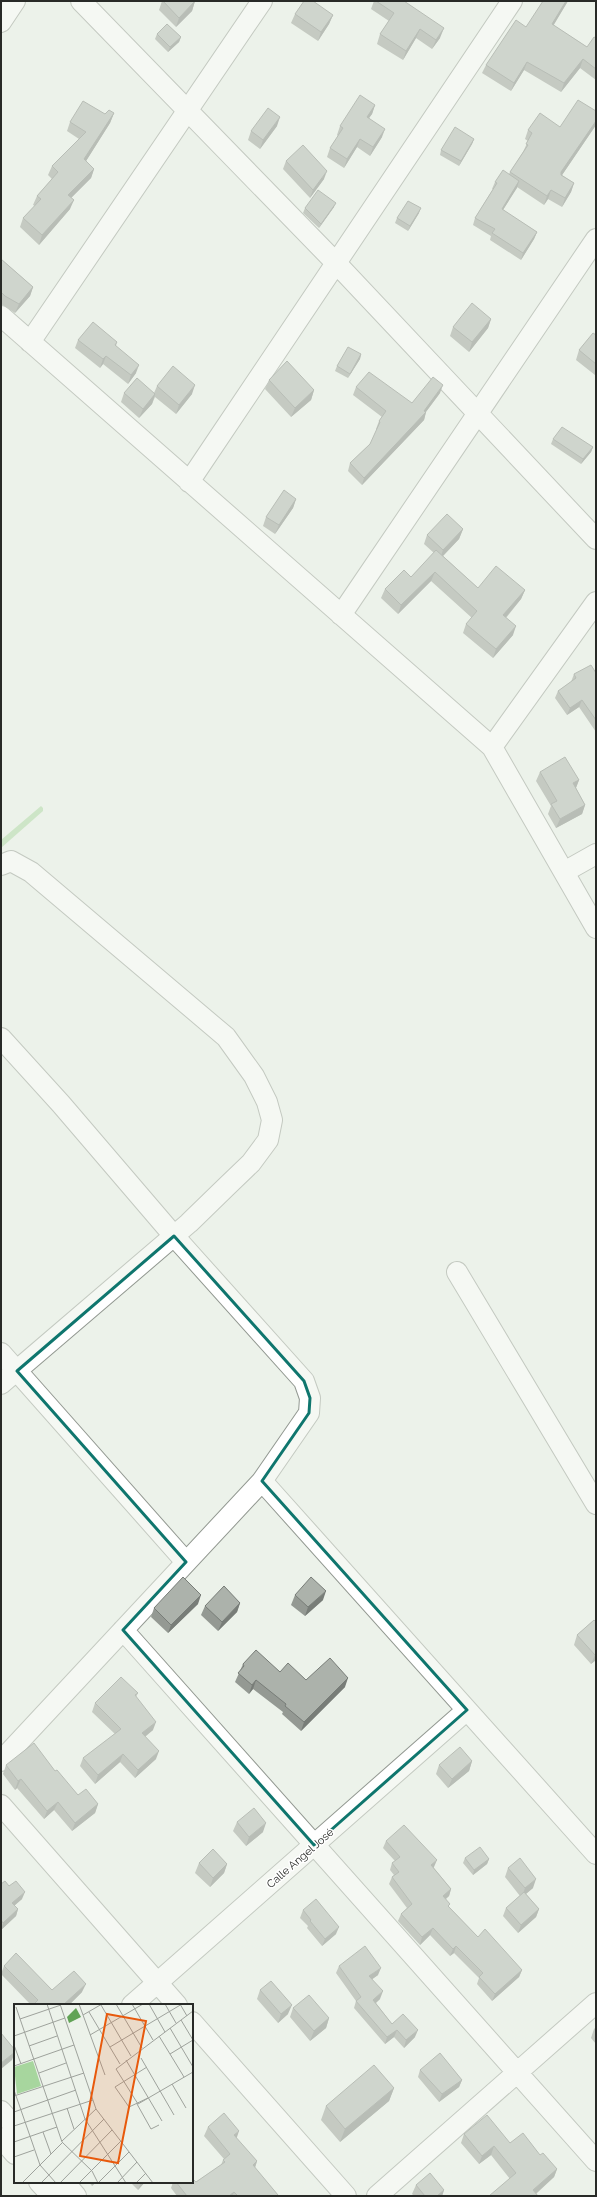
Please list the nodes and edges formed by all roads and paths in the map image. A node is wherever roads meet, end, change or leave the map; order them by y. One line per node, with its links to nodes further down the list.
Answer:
1 (15, 1): 5 (street)
2 (81, 1): 6 (street)
3 (262, 1): 6 (street)
4 (512, 1): 8 (street)
5 (1, 22)
6 (187, 109): 8 (street); 10 (street)
7 (596, 239): 11 (street)
8 (336, 263): 11 (street); 12 (street)
9 (1, 316): 10 (street)
10 (30, 342): 12 (street)
11 (478, 412): 13 (street); 15 (street)
12 (189, 482): 15 (street)
13 (596, 539)
14 (596, 602): 16 (street)
15 (341, 615): 16 (street)
16 (492, 747): 19 (street)
17 (596, 854): 19 (street)
18 (1, 865): 22 (street)
19 (564, 872): 20 (street)
20 (596, 928)
21 (1, 1038): 22 (street)
22 (174, 1236): 25 (street); 27 (street)
23 (457, 1272): 28 (street)
24 (1, 1353): 25 (street)
25 (17, 1370): 26 (street); 29 (street)
26 (1, 1384)
27 (262, 1481): 29 (street); 31 (street)
28 (596, 1504)
29 (186, 1562): 30 (street)
30 (123, 1630): 32 (street); 34 (street)
31 (467, 1710): 34 (street, Calle Angel José); 35 (street)
32 (1, 1761)
33 (1, 1805): 36 (street)
34 (314, 1845): 36 (street, Calle Angel José); 41 (street)
35 (596, 1854)
36 (158, 1983): 38 (street, Calle Angel José); 39 (street)
37 (596, 2003): 41 (street)
38 (133, 2004)
39 (176, 2004)
40 (193, 2023): 49 (street)
41 (517, 2072): 44 (street); 50 (street)
42 (1, 2138): 43 (street)
43 (14, 2153)
44 (596, 2161)
45 (40, 2183): 47 (street)
46 (65, 2183): 48 (street)
47 (52, 2196)
48 (76, 2196)
49 (346, 2196)
50 (377, 2196)

